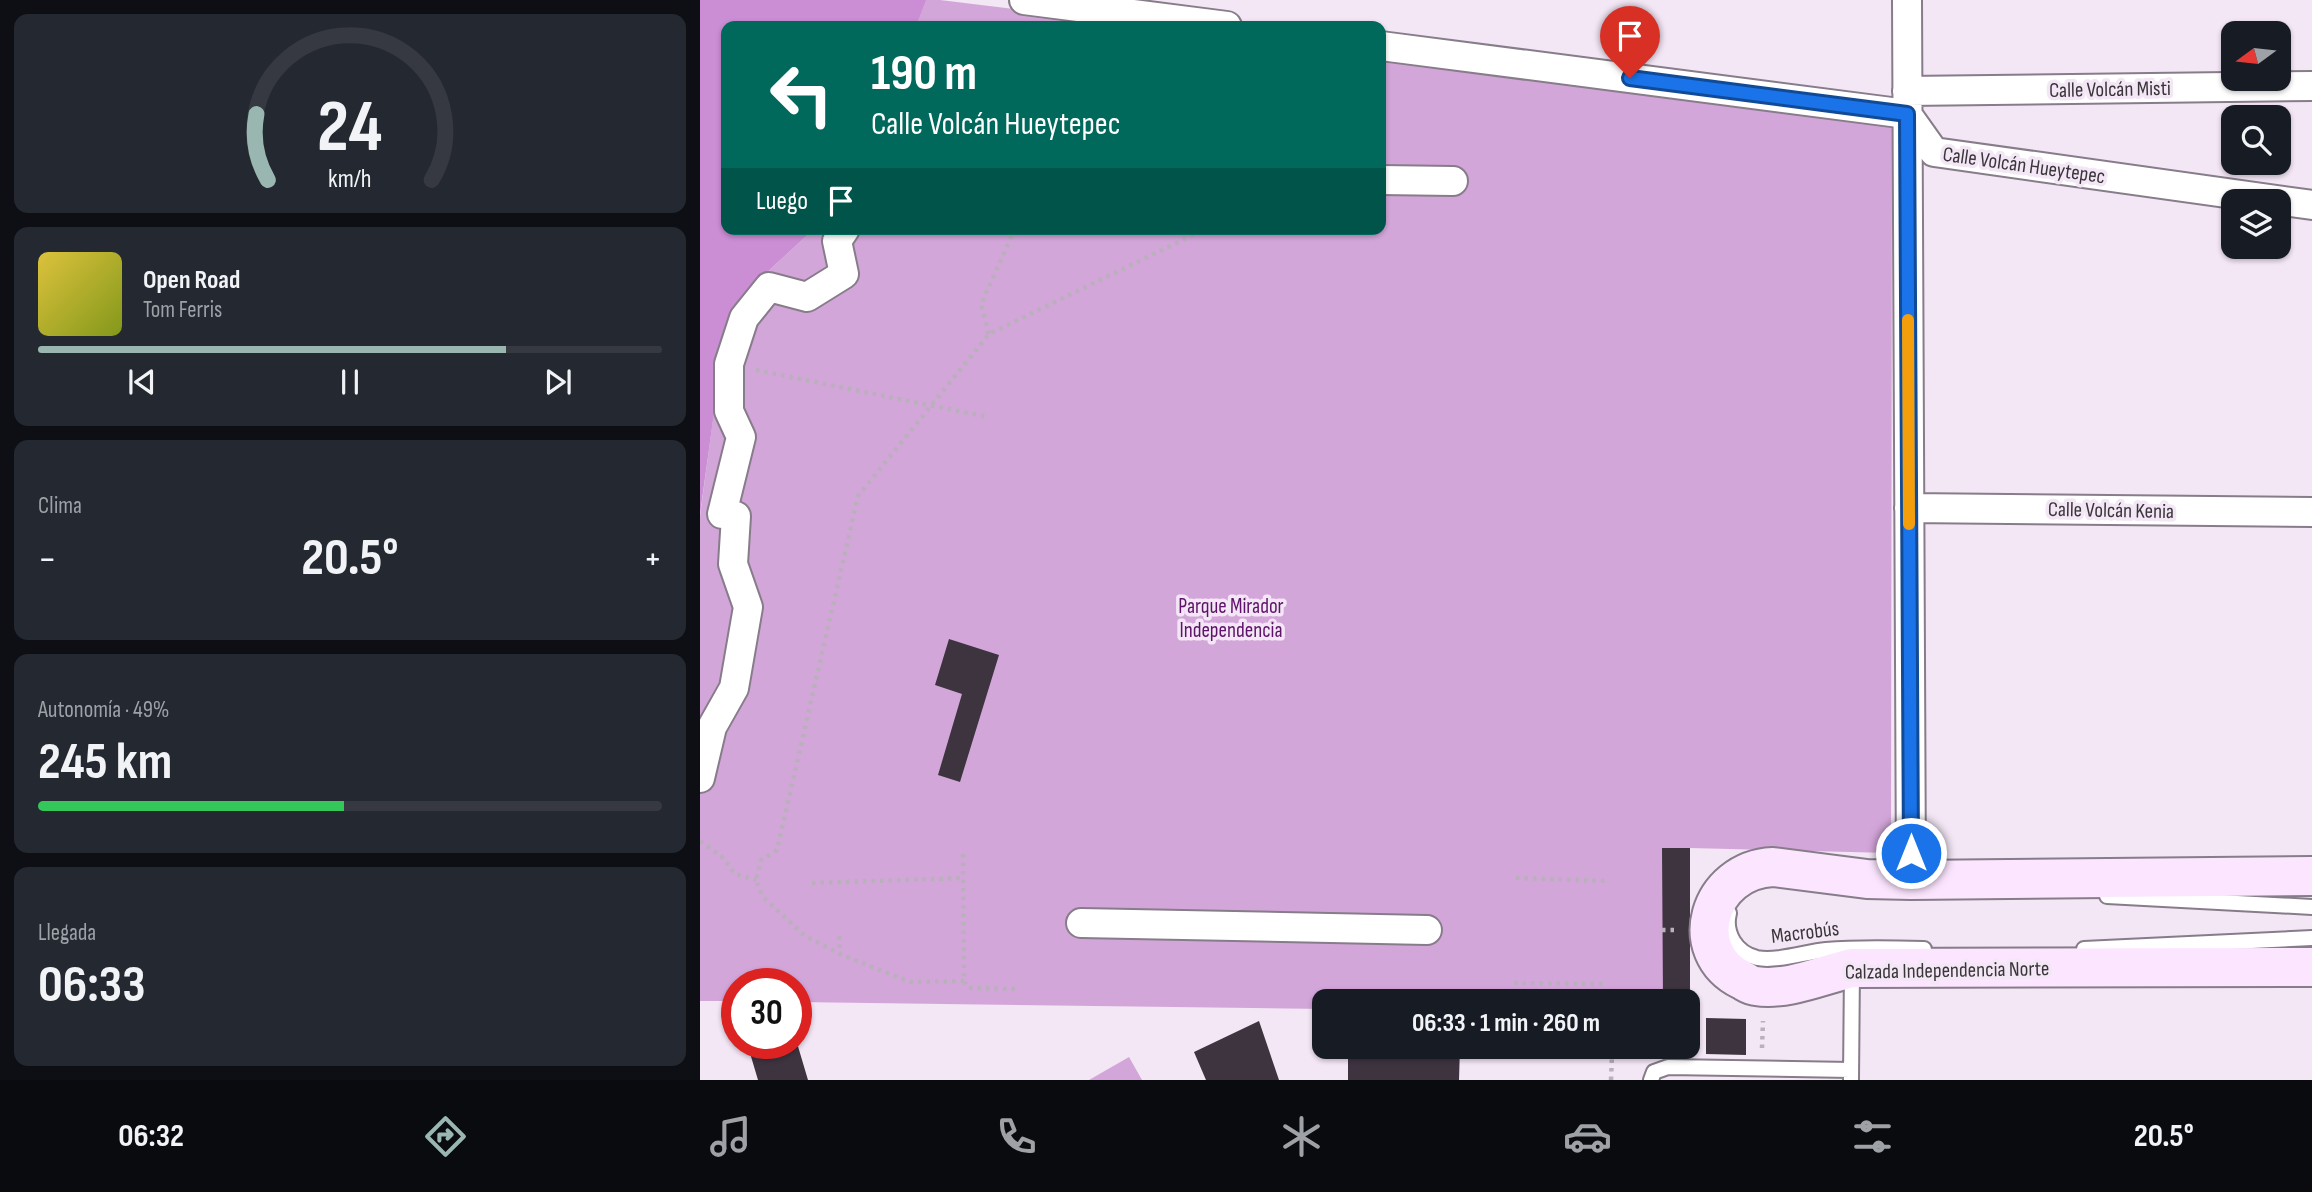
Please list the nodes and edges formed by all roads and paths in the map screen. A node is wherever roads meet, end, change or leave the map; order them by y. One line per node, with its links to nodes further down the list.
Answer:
1 (1024, 0): 3 (street)
2 (1907, 0): 6 (street)
3 (1188, 21)
4 (1386, 47): 6 (street)
5 (2312, 86): 6 (street, Calle Volcán Misti)
6 (1907, 103): 9 (street, Calle Volcán Hueytepec); 17 (street)
7 (1386, 180): 8 (street)
8 (1453, 181)
9 (2312, 205)
10 (841, 235): 14 (street)
11 (1012, 235): 13 (path)
12 (1193, 235): 13 (path)
13 (989, 334): 15 (path)
14 (729, 364): 15 (path); 19 (street)
15 (931, 405): 16 (path); 25 (path)
16 (988, 417)
17 (1909, 509): 18 (street, Calle Volcán Kenia); 26 (street)
18 (2312, 512)
19 (700, 778)
20 (700, 841): 25 (path)
21 (964, 854): 23 (path)
22 (2312, 876): 26 (street, Calzada Independencia Norte)
23 (964, 878): 28 (path); 41 (path)
24 (1516, 878): 27 (path)
25 (756, 880): 38 (path)
26 (1911, 880): 40 (street, Calzada Independencia Norte)
27 (1606, 881)
28 (812, 883)
29 (2052, 893): 36 (lane, Macrobús)
30 (2093, 895): 31 (lane)
31 (2312, 907)
32 (1081, 923): 33 (street)
33 (1427, 930)
34 (839, 936): 38 (path)
35 (2312, 939): 37 (lane)
36 (1941, 949)
37 (2075, 949)
38 (840, 954): 41 (path)
39 (2312, 967): 40 (street, Calzada Independencia Norte)
40 (1852, 968): 45 (lane)
41 (964, 981): 44 (path)
42 (1514, 983): 43 (path)
43 (1603, 984)
44 (1020, 989)
45 (1851, 1075): 46 (lane)
46 (1651, 1080)

